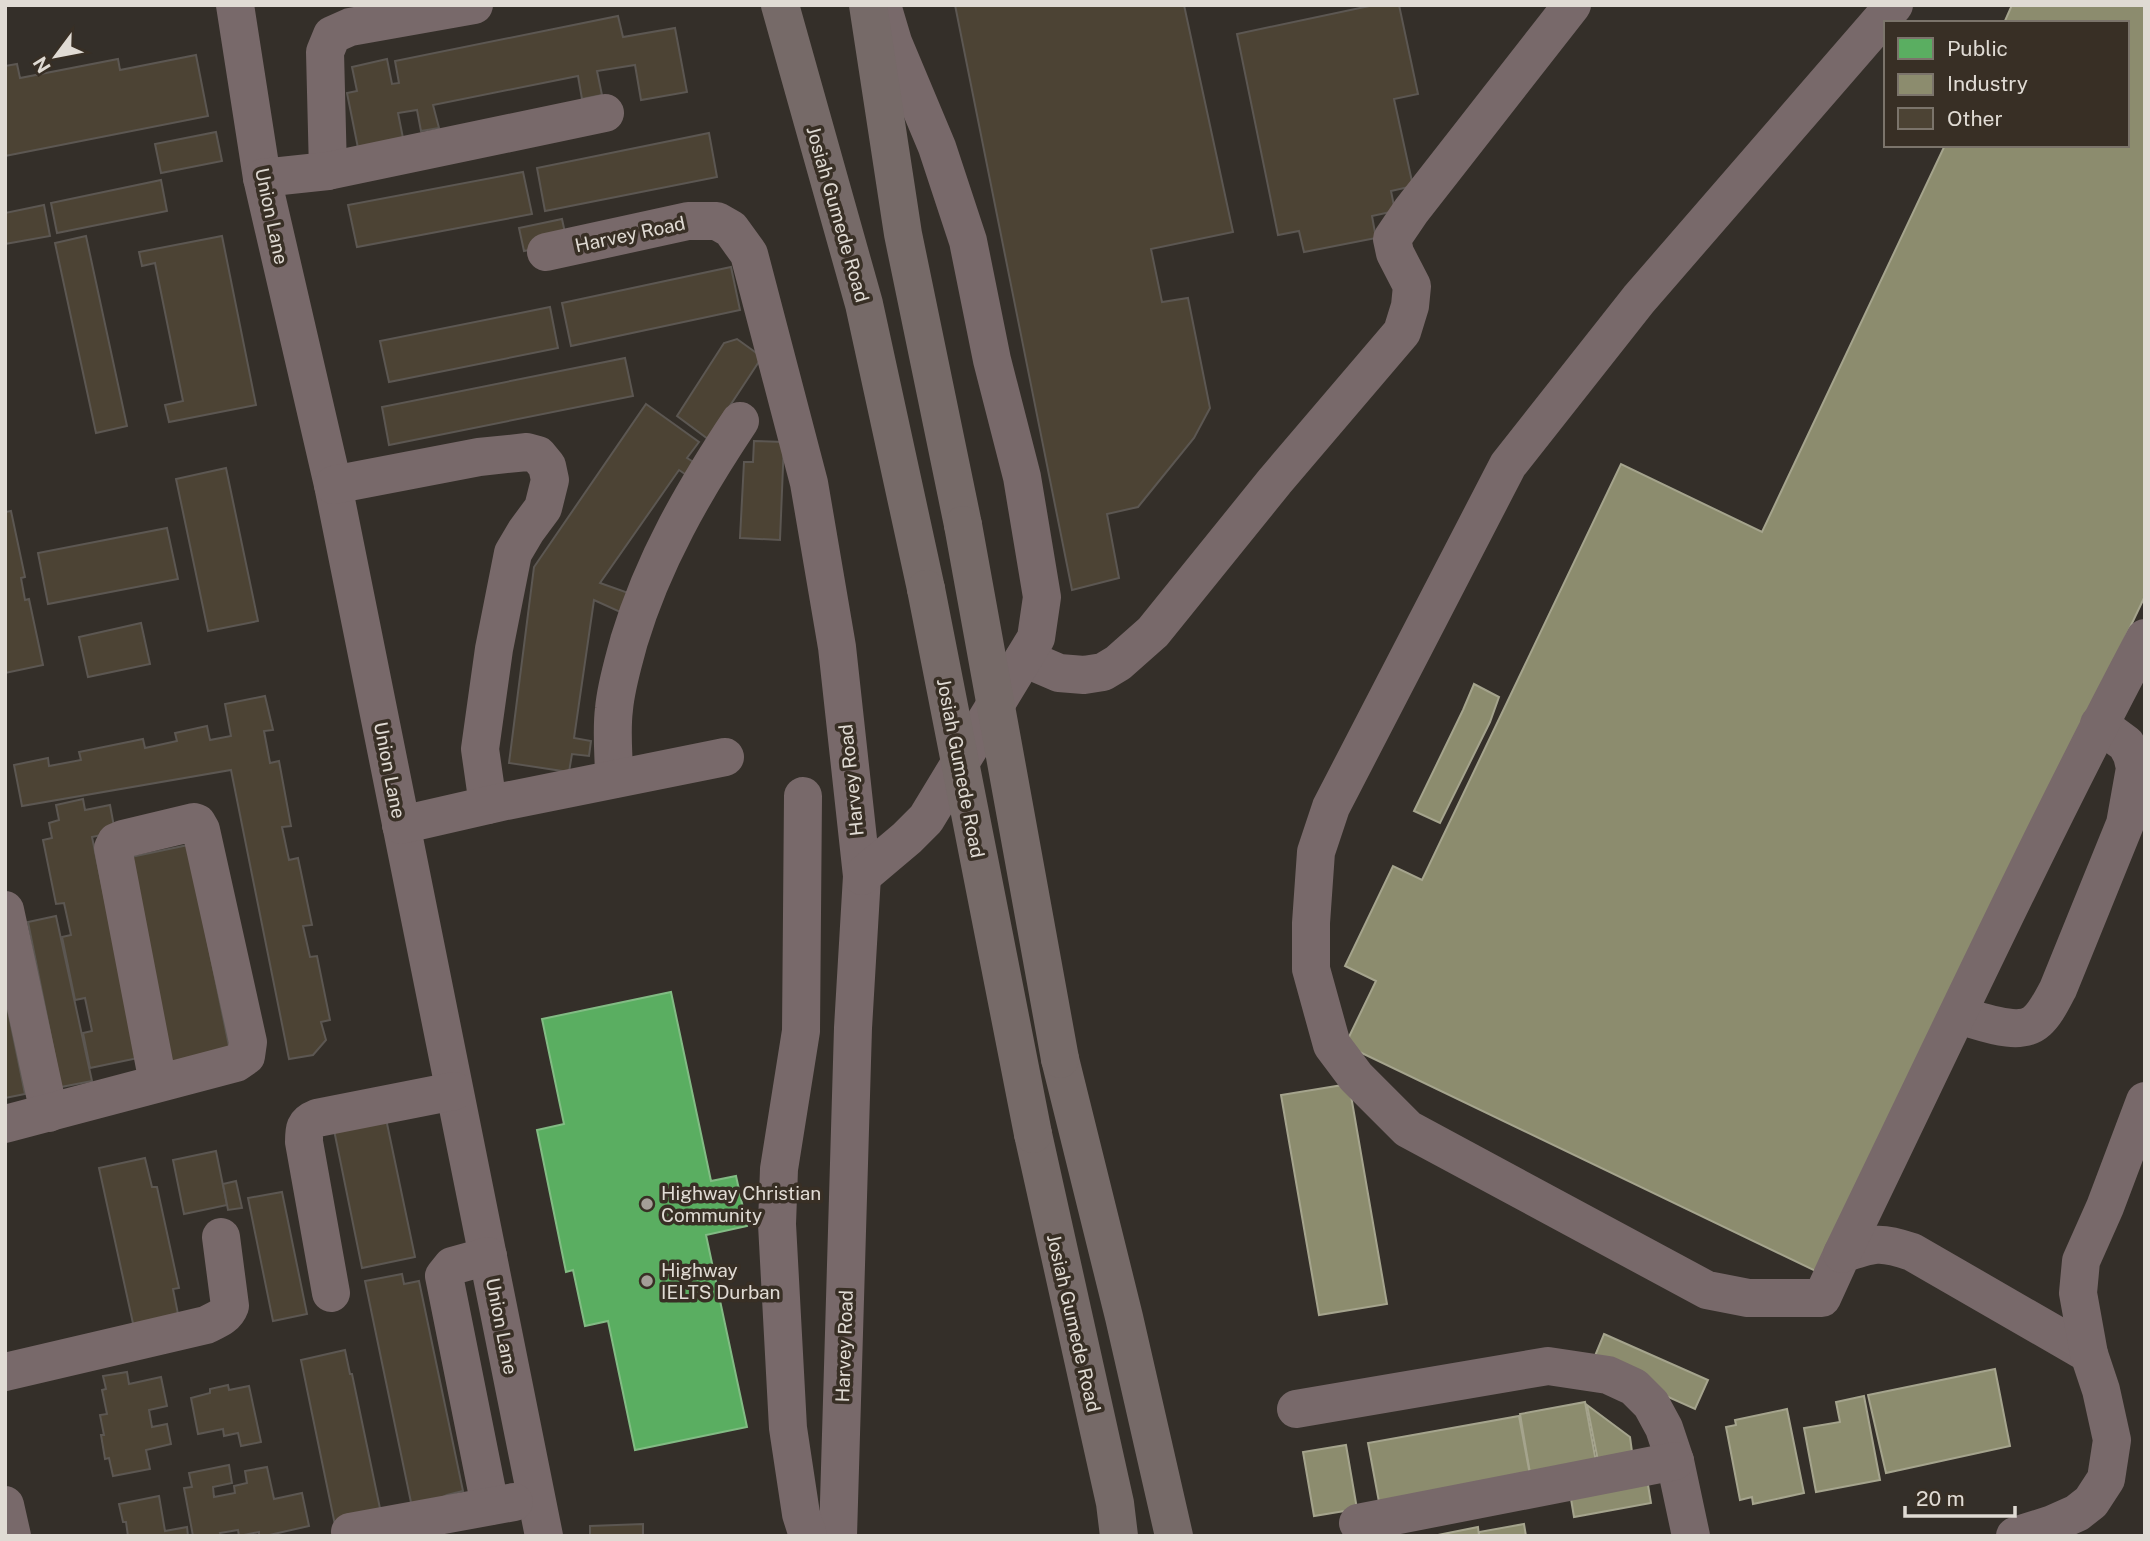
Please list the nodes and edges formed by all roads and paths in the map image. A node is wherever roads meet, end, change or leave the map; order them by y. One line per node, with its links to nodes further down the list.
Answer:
1 (235, 5): 10 (street, Union Lane)
2 (474, 5): 9 (street)
3 (779, 5): 48 (main road, Josiah Gumede Road, bridge)
4 (868, 5): 49 (main road, bridge)
5 (882, 5): 15 (street)
6 (1572, 5): 15 (street)
7 (1894, 5): 33 (street)
8 (606, 113): 9 (street)
9 (328, 171): 10 (street)
10 (262, 177): 13 (street, Union Lane)
11 (547, 252): 22 (street, Harvey Road)
12 (740, 421): 18 (street)
13 (333, 485): 20 (street); 21 (street, Union Lane)
14 (2145, 638): 16 (street)
15 (1024, 658): 22 (street)
16 (2099, 724): 24 (street); 24 (street)
17 (725, 757): 18 (street)
18 (614, 779): 20 (street)
19 (803, 796): 26 (street)
20 (488, 805): 21 (street)
21 (401, 825): 28 (street, Union Lane)
22 (862, 876): 25 (street, Harvey Road)
23 (5, 910): 30 (street)
24 (1958, 1015): 33 (street)
25 (853, 1028): 26 (street); 47 (street, Harvey Road)
26 (801, 1031): 46 (street)
27 (158, 1083): 27 (street); 30 (street)
28 (454, 1091): 34 (street, Union Lane); 35 (street)
29 (2145, 1101): 36 (street)
30 (49, 1112): 31 (street)
31 (5, 1124)
32 (221, 1237): 37 (street)
33 (1842, 1254): 36 (street)
34 (488, 1256): 41 (street); 43 (street, Union Lane)
35 (331, 1293)
36 (2089, 1354): 51 (street)
37 (5, 1372)
38 (1296, 1409): 39 (street)
39 (1675, 1461): 42 (street); 50 (street)
40 (5, 1505): 45 (street)
41 (490, 1506): 43 (street); 44 (street)
42 (1358, 1523)
43 (534, 1524)
44 (350, 1532)
45 (12, 1536)
46 (808, 1536)
47 (838, 1536)
48 (1119, 1536)
49 (1174, 1536)
50 (1692, 1536)
51 (2015, 1536)

